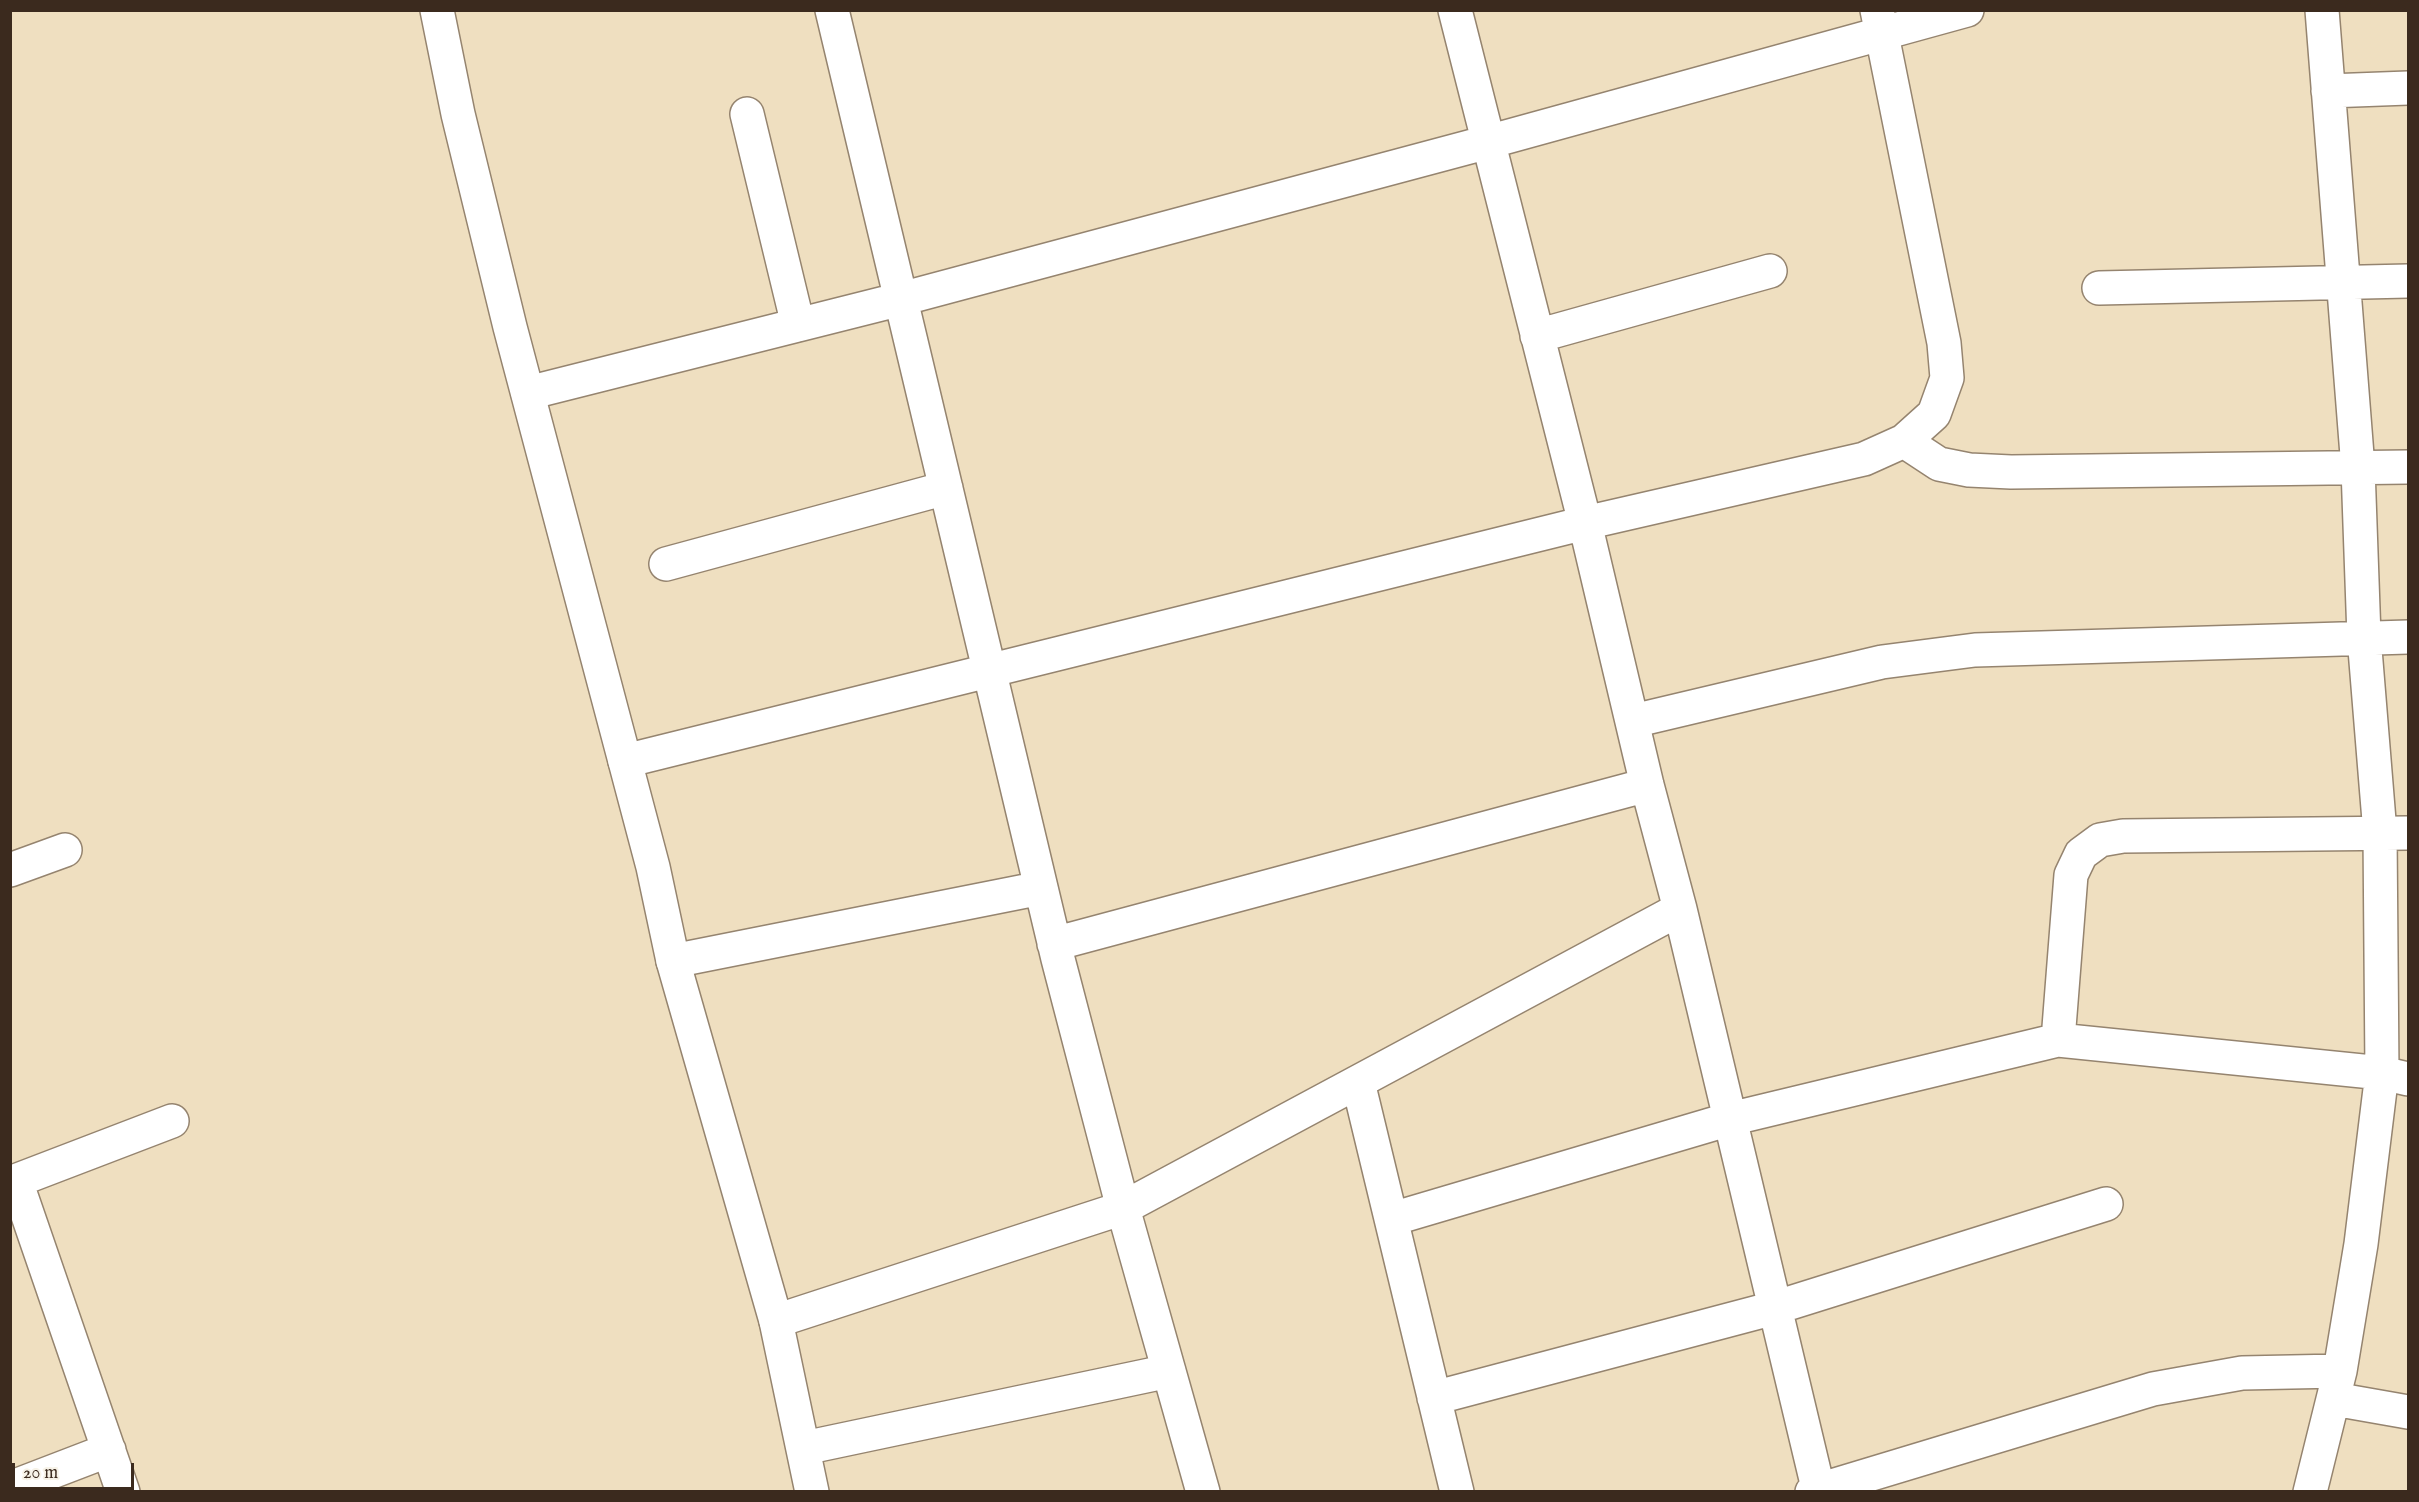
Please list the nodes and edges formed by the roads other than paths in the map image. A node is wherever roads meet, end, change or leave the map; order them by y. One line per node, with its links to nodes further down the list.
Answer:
1 (437, 10): 18 (street)
2 (832, 10): 15 (street)
3 (1455, 10): 10 (street)
4 (1967, 10): 6 (street)
5 (2322, 10): 8 (street)
6 (1880, 22): 10 (street); 19 (street)
7 (2409, 88): 8 (street)
8 (2328, 91): 13 (street)
9 (747, 114): 16 (street)
10 (1488, 142): 15 (street); 17 (street)
11 (1770, 271): 17 (street)
12 (2409, 281): 13 (street)
13 (2343, 282): 14 (street); 21 (street)
14 (2099, 288)
15 (901, 299): 16 (street); 22 (street)
16 (798, 325): 18 (street)
17 (1537, 336): 23 (street)
18 (528, 393): 29 (street)
19 (1904, 441): 21 (street); 23 (street)
20 (2409, 467): 21 (street)
21 (2358, 468): 25 (street)
22 (946, 488): 24 (street); 27 (street)
23 (1585, 523): 27 (street); 28 (street)
24 (666, 564)
25 (2364, 637): 26 (street); 28 (street); 31 (street)
26 (2409, 637)
27 (990, 671): 29 (street); 34 (street)
28 (1633, 721): 30 (street)
29 (624, 761): 37 (street)
30 (1647, 785): 35 (street); 36 (street)
31 (2394, 833): 38 (street); 39 (street)
32 (65, 850): 33 (street)
33 (10, 870)
34 (1041, 888): 36 (street); 37 (street)
35 (1680, 909): 40 (street); 41 (street)
36 (1054, 944): 45 (street)
37 (674, 961): 48 (street)
38 (2058, 1040): 39 (street); 41 (street)
39 (2395, 1076): 50 (street)
40 (1358, 1082): 45 (street); 46 (street)
41 (1730, 1119): 46 (street); 47 (street)
42 (172, 1121): 43 (street)
43 (13, 1182): 54 (street)
44 (2106, 1203): 47 (street)
45 (1123, 1209): 48 (street); 49 (street)
46 (1392, 1220): 51 (street)
47 (1774, 1308): 51 (street); 60 (street)
48 (776, 1321): 53 (street)
49 (1169, 1371): 53 (street); 58 (street)
50 (2337, 1385): 52 (street); 60 (street); 61 (street)
51 (1434, 1398): 59 (street)
52 (2409, 1412)
53 (804, 1448): 57 (street)
54 (109, 1450): 55 (street); 56 (street)
55 (10, 1488)
56 (123, 1491)
57 (812, 1491)
58 (1203, 1491)
59 (1456, 1491)
60 (1817, 1491)
61 (2310, 1491)

